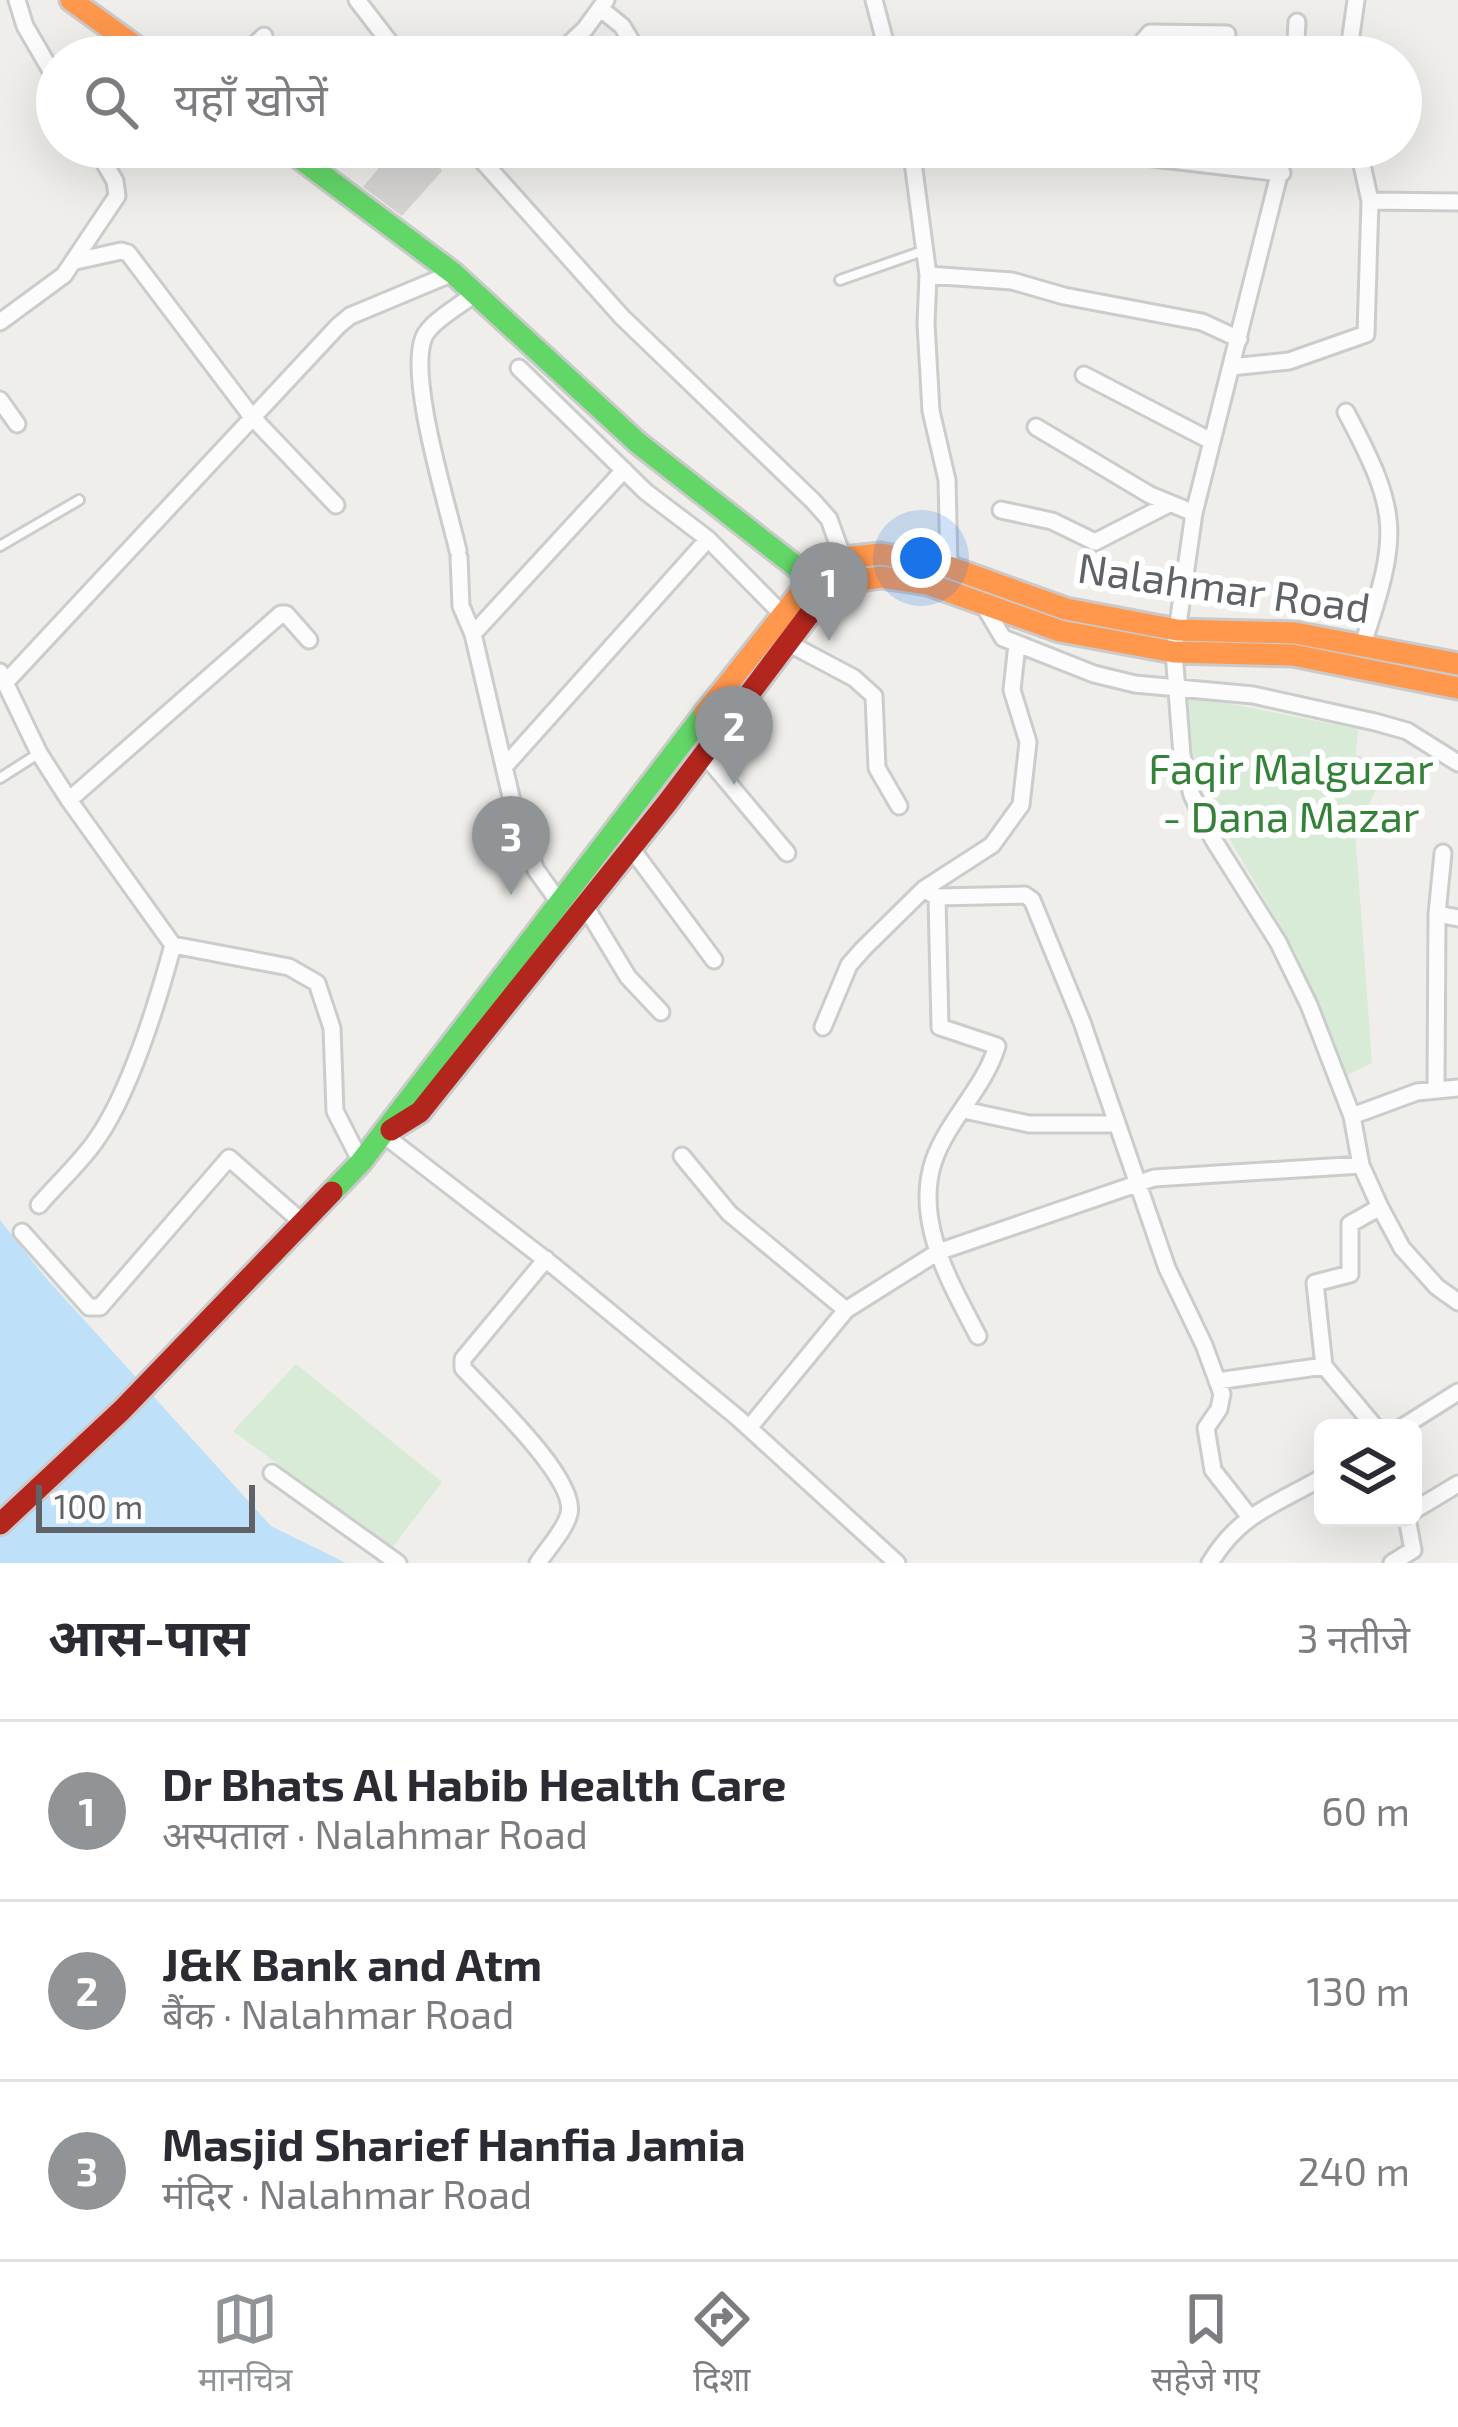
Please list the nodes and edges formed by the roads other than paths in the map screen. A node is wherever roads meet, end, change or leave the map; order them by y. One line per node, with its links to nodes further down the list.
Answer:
1 (16, 0): 17 (street)
2 (70, 0): 9 (main road)
3 (357, 0): 10 (street)
4 (874, 0): 13 (street)
5 (1356, 0): 16 (street)
6 (603, 4): 11 (street); 12 (street)
7 (1297, 22): 15 (street)
8 (1227, 34): 14 (street)
9 (121, 36)
10 (385, 36)
11 (574, 36)
12 (628, 36)
13 (884, 36)
14 (1147, 36)
15 (1296, 36)
16 (1351, 36)
17 (36, 44)
18 (107, 168): 29 (street)
19 (312, 168): 30 (main road)
20 (489, 168): 53 (street)
21 (914, 168): 28 (street)
22 (1252, 168): 25 (street)
23 (1283, 168): 25 (street)
24 (1363, 168): 26 (street)
25 (1282, 173): 35 (street)
26 (1370, 201): 27 (street); 37 (street)
27 (1458, 202)
28 (926, 250): 31 (street); 32 (lane)
29 (76, 261): 34 (street); 41 (street)
30 (453, 274): 33 (main road); 41 (street)
31 (928, 275): 35 (street); 54 (street)
32 (840, 280)
33 (474, 294): 55 (main road); 58 (street)
34 (0, 322)
35 (1239, 339): 37 (street)
36 (519, 368): 45 (street)
37 (1232, 368): 44 (street)
38 (1084, 375): 44 (street)
39 (0, 400): 42 (street)
40 (1346, 412): 63 (street)
41 (253, 417): 48 (street); 65 (street)
42 (17, 424)
43 (1036, 428): 47 (street)
44 (1211, 441): 50 (street)
45 (624, 470): 51 (street); 58 (street)
46 (80, 500): 52 (lane)
47 (1169, 504): 49 (street); 50 (street)
48 (336, 506)
49 (1001, 510)
50 (1194, 513): 60 (street)
51 (708, 539): 57 (street); 71 (street)
52 (0, 546)
53 (843, 558): 54 (main road, Nalahmar Road); 55 (main road)
54 (949, 567): 60 (main road, Nalahmar Road)
55 (820, 585): 56 (main road, Nalahmar Road); 57 (main road); 61 (main road)
56 (983, 604): 60 (main road, Nalahmar Road); 62 (street)
57 (781, 614): 79 (main road)
58 (473, 634): 71 (street)
59 (309, 640): 73 (street)
60 (1176, 641): 63 (main road, Nalahmar Road); 66 (street); 67 (main road, Nalahmar Road)
61 (788, 643): 69 (main road); 74 (street)
62 (1017, 644): 66 (street); 78 (street)
63 (1363, 644): 64 (main road, Nalahmar Road)
64 (1458, 664)
65 (2, 677): 68 (street)
66 (1175, 686): 70 (street); 90 (street)
67 (1458, 688)
68 (39, 753): 72 (lane); 73 (street)
69 (704, 754): 75 (main road); 76 (street)
70 (1458, 763)
71 (505, 766): 79 (street)
72 (0, 778)
73 (69, 800): 83 (street)
74 (899, 806)
75 (631, 848): 80 (main road); 84 (street)
76 (787, 853)
77 (1443, 853): 81 (street)
78 (930, 893): 86 (street); 89 (street); 91 (street)
79 (559, 902): 92 (main road)
80 (585, 906): 85 (street); 92 (main road)
81 (1437, 914): 82 (street); 88 (street)
82 (1458, 918)
83 (172, 945): 94 (street); 97 (street)
84 (714, 960)
85 (661, 1012)
86 (823, 1027)
87 (1458, 1088): 88 (street)
88 (1436, 1089): 90 (street)
89 (964, 1110): 91 (street); 101 (street)
90 (1352, 1116): 95 (street)
91 (1116, 1124): 96 (street)
92 (384, 1135): 94 (main road); 102 (street)
93 (682, 1156): 104 (street)
94 (362, 1162): 99 (main road)
95 (1361, 1165): 96 (street); 98 (street)
96 (1135, 1183): 101 (street); 107 (street)
97 (39, 1205)
98 (1380, 1207): 103 (street); 106 (street)
99 (303, 1223): 100 (street); 117 (main road)
100 (22, 1232)
101 (938, 1252): 104 (street); 105 (street)
102 (546, 1259): 111 (street); 120 (street)
103 (1458, 1302)
104 (846, 1310): 111 (street)
105 (978, 1336)
106 (1324, 1366): 107 (street); 109 (street)
107 (1217, 1381): 116 (street)
108 (1458, 1392): 110 (street)
109 (1368, 1419)
110 (1415, 1419)
111 (749, 1428): 121 (street)
112 (272, 1473): 119 (street)
113 (1314, 1482): 116 (street)
114 (1458, 1484): 115 (street)
115 (1422, 1507)
116 (1249, 1516): 122 (street)
117 (0, 1524)
118 (1411, 1527): 123 (street)
119 (398, 1563)
120 (538, 1563)
121 (897, 1563)
122 (1210, 1563)
123 (1392, 1563)

